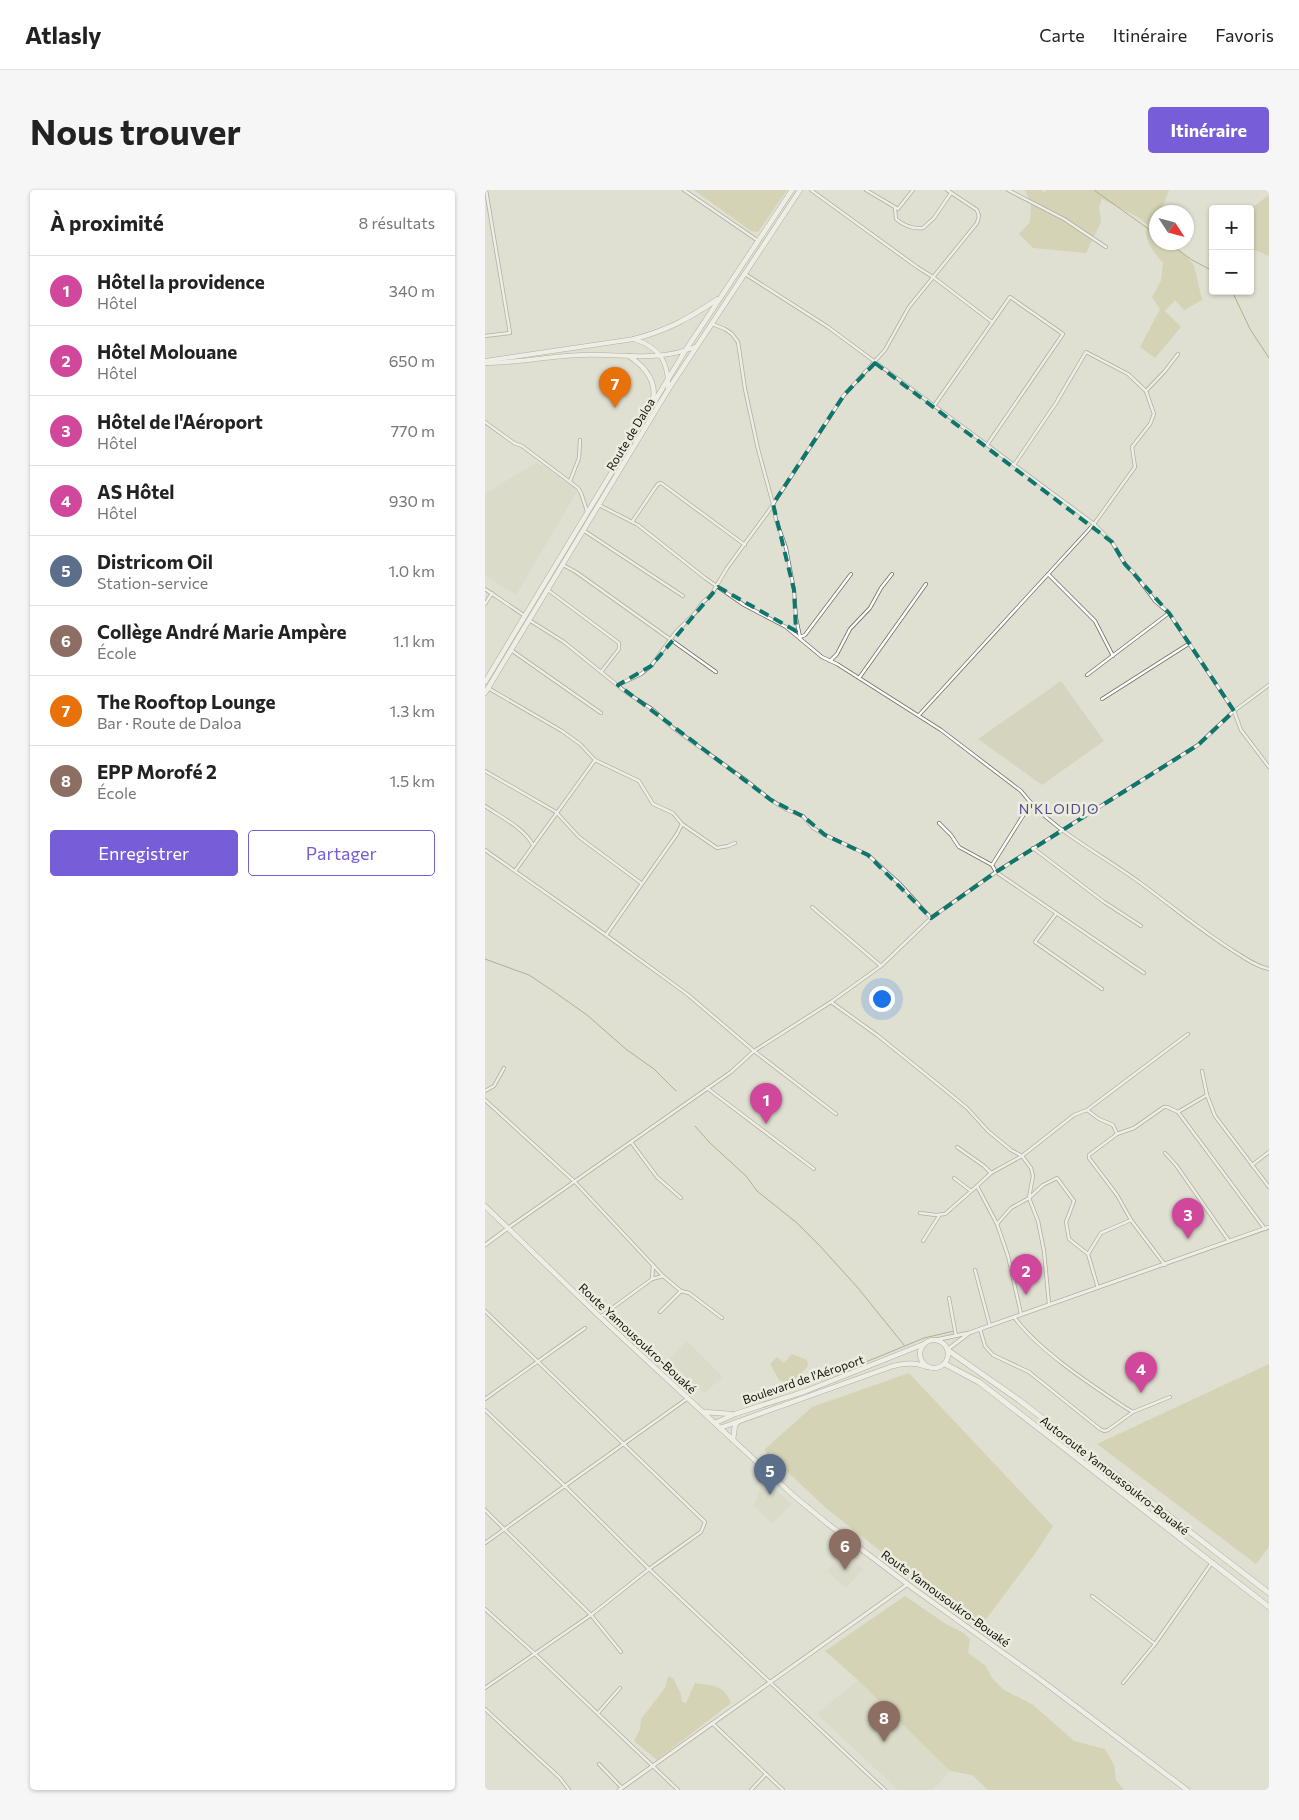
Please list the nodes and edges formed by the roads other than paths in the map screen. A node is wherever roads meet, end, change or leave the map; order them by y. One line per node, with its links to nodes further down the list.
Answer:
1 (486, 190): 11 (street)
2 (685, 190): 13 (street)
3 (792, 190): 13 (main road, Route de Daloa)
4 (800, 190): 15 (main road, Route de Daloa)
5 (811, 190): 16 (street)
6 (866, 190): 12 (street)
7 (913, 190): 12 (street)
8 (947, 190): 10 (street)
9 (1008, 190): 14 (street)
10 (951, 193): 12 (street); 16 (street)
11 (487, 207): 20 (street)
12 (895, 208)
13 (758, 241): 17 (main road, Route de Daloa)
14 (1106, 247)
15 (744, 274): 19 (main road, Route de Daloa); 28 (street)
16 (933, 277): 18 (street); 28 (street)
17 (721, 296): 21 (main road); 23 (main road, Route de Daloa)
18 (993, 322): 32 (street); 36 (street)
19 (711, 324): 22 (main road, Route de Daloa); 40 (street)
20 (485, 336)
21 (634, 339): 26 (main road); 27 (main road)
22 (695, 347): 23 (main road); 30 (main road, Route de Daloa)
23 (685, 351): 26 (main road); 29 (main road, Route de Daloa)
24 (1178, 354): 31 (street)
25 (629, 356): 26 (main road); 27 (main road); 33 (main road)
26 (661, 357): 29 (main road)
27 (485, 362)
28 (875, 362): 32 (street); 40 (street)
29 (669, 377): 30 (main road); 33 (main road, Route de Daloa)
30 (668, 390): 39 (main road, Route de Daloa)
31 (1146, 391): 37 (street); 43 (street)
32 (934, 406): 36 (street)
33 (651, 407): 41 (main road, Route de Daloa)
34 (485, 422): 38 (street)
35 (580, 440): 38 (street)
36 (987, 446): 37 (street)
37 (1013, 466): 43 (street)
38 (571, 482): 41 (street)
39 (599, 504): 42 (street); 44 (main road, Route de Daloa)
40 (773, 504): 45 (street); 60 (street)
41 (587, 511): 58 (main road, Route de Daloa)
42 (632, 522): 45 (street); 51 (street)
43 (1094, 524): 49 (street); 57 (street)
44 (583, 530): 46 (main road, Route de Daloa); 55 (street)
45 (745, 545): 51 (street)
46 (563, 565): 53 (main road, Route de Daloa); 61 (street)
47 (851, 574): 60 (street)
48 (892, 574): 65 (street)
49 (1048, 574): 64 (street); 77 (street)
50 (927, 584): 69 (street)
51 (717, 587): 60 (street); 61 (street)
52 (485, 588): 54 (street)
53 (547, 590): 59 (main road, Route de Daloa); 66 (street)
54 (492, 594): 56 (street); 58 (street)
55 (683, 596)
56 (485, 604)
57 (1169, 613): 62 (street); 64 (street)
58 (523, 616): 59 (street); 70 (main road, Route de Daloa)
59 (529, 620): 63 (main road, Route de Daloa); 66 (street)
60 (801, 637): 65 (street)
61 (670, 640): 67 (street); 71 (street)
62 (1190, 643): 74 (street); 75 (street)
63 (511, 650): 73 (main road, Route de Daloa); 76 (street)
64 (1113, 656): 68 (street)
65 (830, 661): 69 (street)
66 (601, 672): 71 (street)
67 (716, 672)
68 (1087, 675)
69 (859, 679): 77 (street)
70 (485, 682)
71 (618, 685): 97 (street)
72 (1269, 686): 75 (street)
73 (486, 691): 78 (street)
74 (1102, 699)
75 (1234, 711): 79 (street); 86 (street)
76 (601, 713)
77 (919, 715): 81 (street)
78 (595, 760): 83 (street); 84 (street)
79 (1269, 767)
80 (485, 771): 83 (street)
81 (1031, 803): 86 (street); 91 (street)
82 (485, 806): 88 (street)
83 (557, 812): 88 (street); 94 (street)
84 (682, 824): 87 (street); 94 (street)
85 (939, 824): 91 (street)
86 (1062, 830): 89 (street); 101 (street)
87 (735, 842)
88 (533, 845): 92 (street)
89 (1033, 848): 93 (street); 98 (street)
90 (485, 850): 92 (street)
91 (992, 865): 93 (street)
92 (515, 871): 99 (street)
93 (996, 872): 96 (street); 97 (street)
94 (642, 883): 99 (street)
95 (812, 907): 100 (street)
96 (1056, 914): 102 (street); 103 (street)
97 (931, 918): 100 (street)
98 (1141, 926)
99 (606, 934): 106 (street)
100 (881, 966): 104 (street)
101 (1269, 969)
102 (1144, 973)
103 (1102, 989)
104 (831, 1002): 106 (street); 121 (street)
105 (1188, 1034): 113 (street)
106 (754, 1051): 109 (street); 115 (street)
107 (504, 1068): 110 (street)
108 (1202, 1071): 111 (street)
109 (707, 1088): 117 (street); 123 (street)
110 (485, 1092)
111 (1207, 1095): 114 (street); 122 (street)
112 (485, 1100): 126 (street)
113 (1087, 1110): 116 (street); 121 (street)
114 (1177, 1112): 116 (street); 138 (street)
115 (836, 1114)
116 (1117, 1134): 135 (street)
117 (631, 1142): 126 (street); 130 (street)
118 (957, 1147): 124 (street)
119 (1269, 1152): 122 (street)
120 (1165, 1153): 140 (street)
121 (1022, 1156): 124 (street); 131 (street)
122 (1252, 1166): 128 (street)
123 (814, 1169)
124 (991, 1173): 127 (street)
125 (954, 1178): 129 (street)
126 (575, 1182): 137 (street); 143 (street)
127 (977, 1186): 129 (street); 136 (street)
128 (1269, 1186)
129 (971, 1192): 134 (street)
130 (681, 1198)
131 (1029, 1198): 136 (street); 142 (street); 151 (street)
132 (485, 1206): 137 (main road, Route Yamousoukro-Bouaké)
133 (920, 1213): 134 (street)
134 (940, 1215): 139 (street)
135 (1131, 1220): 142 (street); 144 (street)
136 (997, 1224): 154 (street)
137 (508, 1228): 141 (street); 155 (main road, Route Yamousoukro-Bouaké)
138 (1267, 1228): 140 (street)
139 (923, 1241)
140 (1229, 1241): 144 (street)
141 (485, 1245)
142 (1088, 1254): 148 (street)
143 (653, 1264): 146 (street); 147 (street)
144 (1165, 1265): 148 (street)
145 (975, 1270): 158 (street)
146 (663, 1276): 147 (street); 149 (street)
147 (652, 1279): 155 (street)
148 (1098, 1288): 151 (street)
149 (681, 1291): 153 (street); 157 (street)
150 (949, 1298): 162 (street)
151 (1049, 1304): 154 (street)
152 (485, 1311): 166 (street)
153 (660, 1312)
154 (1021, 1314): 156 (street)
155 (600, 1316): 170 (main road, Route Yamousoukro-Bouaké)
156 (1014, 1317): 158 (street); 174 (street)
157 (722, 1318)
158 (990, 1326): 160 (street)
159 (585, 1328): 166 (street)
160 (980, 1330): 161 (street); 174 (street)
161 (969, 1333): 162 (street); 165 (street)
162 (956, 1336): 163 (street)
163 (935, 1340): 164 (main road); 165 (main road)
164 (924, 1344): 168 (main road); 175 (main road, Boulevard de l'Aéroport)
165 (948, 1350): 167 (main road); 188 (highway, Autoroute Yamoussoukro-Bouaké)
166 (538, 1362): 171 (street); 180 (street)
167 (945, 1364): 168 (main road); 185 (highway, Autoroute Yamoussoukro-Bouaké)
168 (927, 1367): 176 (main road, Boulevard de l'Aéroport)
169 (1169, 1397): 174 (street)
170 (688, 1398): 173 (main road, Route Yamousoukro-Bouaké); 180 (street)
171 (485, 1399)
172 (485, 1410): 181 (street)
173 (703, 1412): 175 (main road); 177 (main road, Route Yamousoukro-Bouaké)
174 (1133, 1412)
175 (735, 1414): 177 (main road, Boulevard de l'Aéroport)
176 (740, 1420): 178 (main road, Boulevard de l'Aéroport); 179 (main road)
177 (715, 1423): 178 (main road, Route Yamousoukro-Bouaké)
178 (721, 1428): 179 (main road, Route Yamousoukro-Bouaké)
179 (733, 1440): 187 (main road, Route Yamousoukro-Bouaké)
180 (623, 1444): 181 (street); 186 (street)
181 (564, 1485): 183 (street); 186 (street)
182 (485, 1510): 183 (street)
183 (504, 1529): 184 (street); 192 (street)
184 (485, 1543)
185 (1212, 1562): 190 (highway, Autoroute Yamoussoukro-Bouaké); 193 (street)
186 (649, 1569): 192 (street); 196 (street)
187 (909, 1584): 196 (street); 212 (main road, Route Yamousoukro-Bouaké)
188 (1269, 1593)
189 (1092, 1596): 193 (street)
190 (1269, 1608)
191 (485, 1609): 195 (street)
192 (591, 1614): 194 (street); 195 (street)
193 (1155, 1644): 197 (street)
194 (621, 1652)
195 (534, 1653): 198 (street); 201 (street)
196 (771, 1682): 202 (street); 211 (street)
197 (1123, 1683)
198 (485, 1688)
199 (620, 1688): 201 (street)
200 (485, 1709): 207 (street)
201 (598, 1714): 204 (street)
202 (712, 1723): 204 (street); 205 (street)
203 (599, 1764): 206 (street)
204 (653, 1766): 206 (street); 208 (street)
205 (766, 1774): 209 (street); 210 (street)
206 (621, 1789)
207 (569, 1790)
208 (679, 1790)
209 (751, 1790)
210 (783, 1790)
211 (885, 1790)
212 (1187, 1790)

